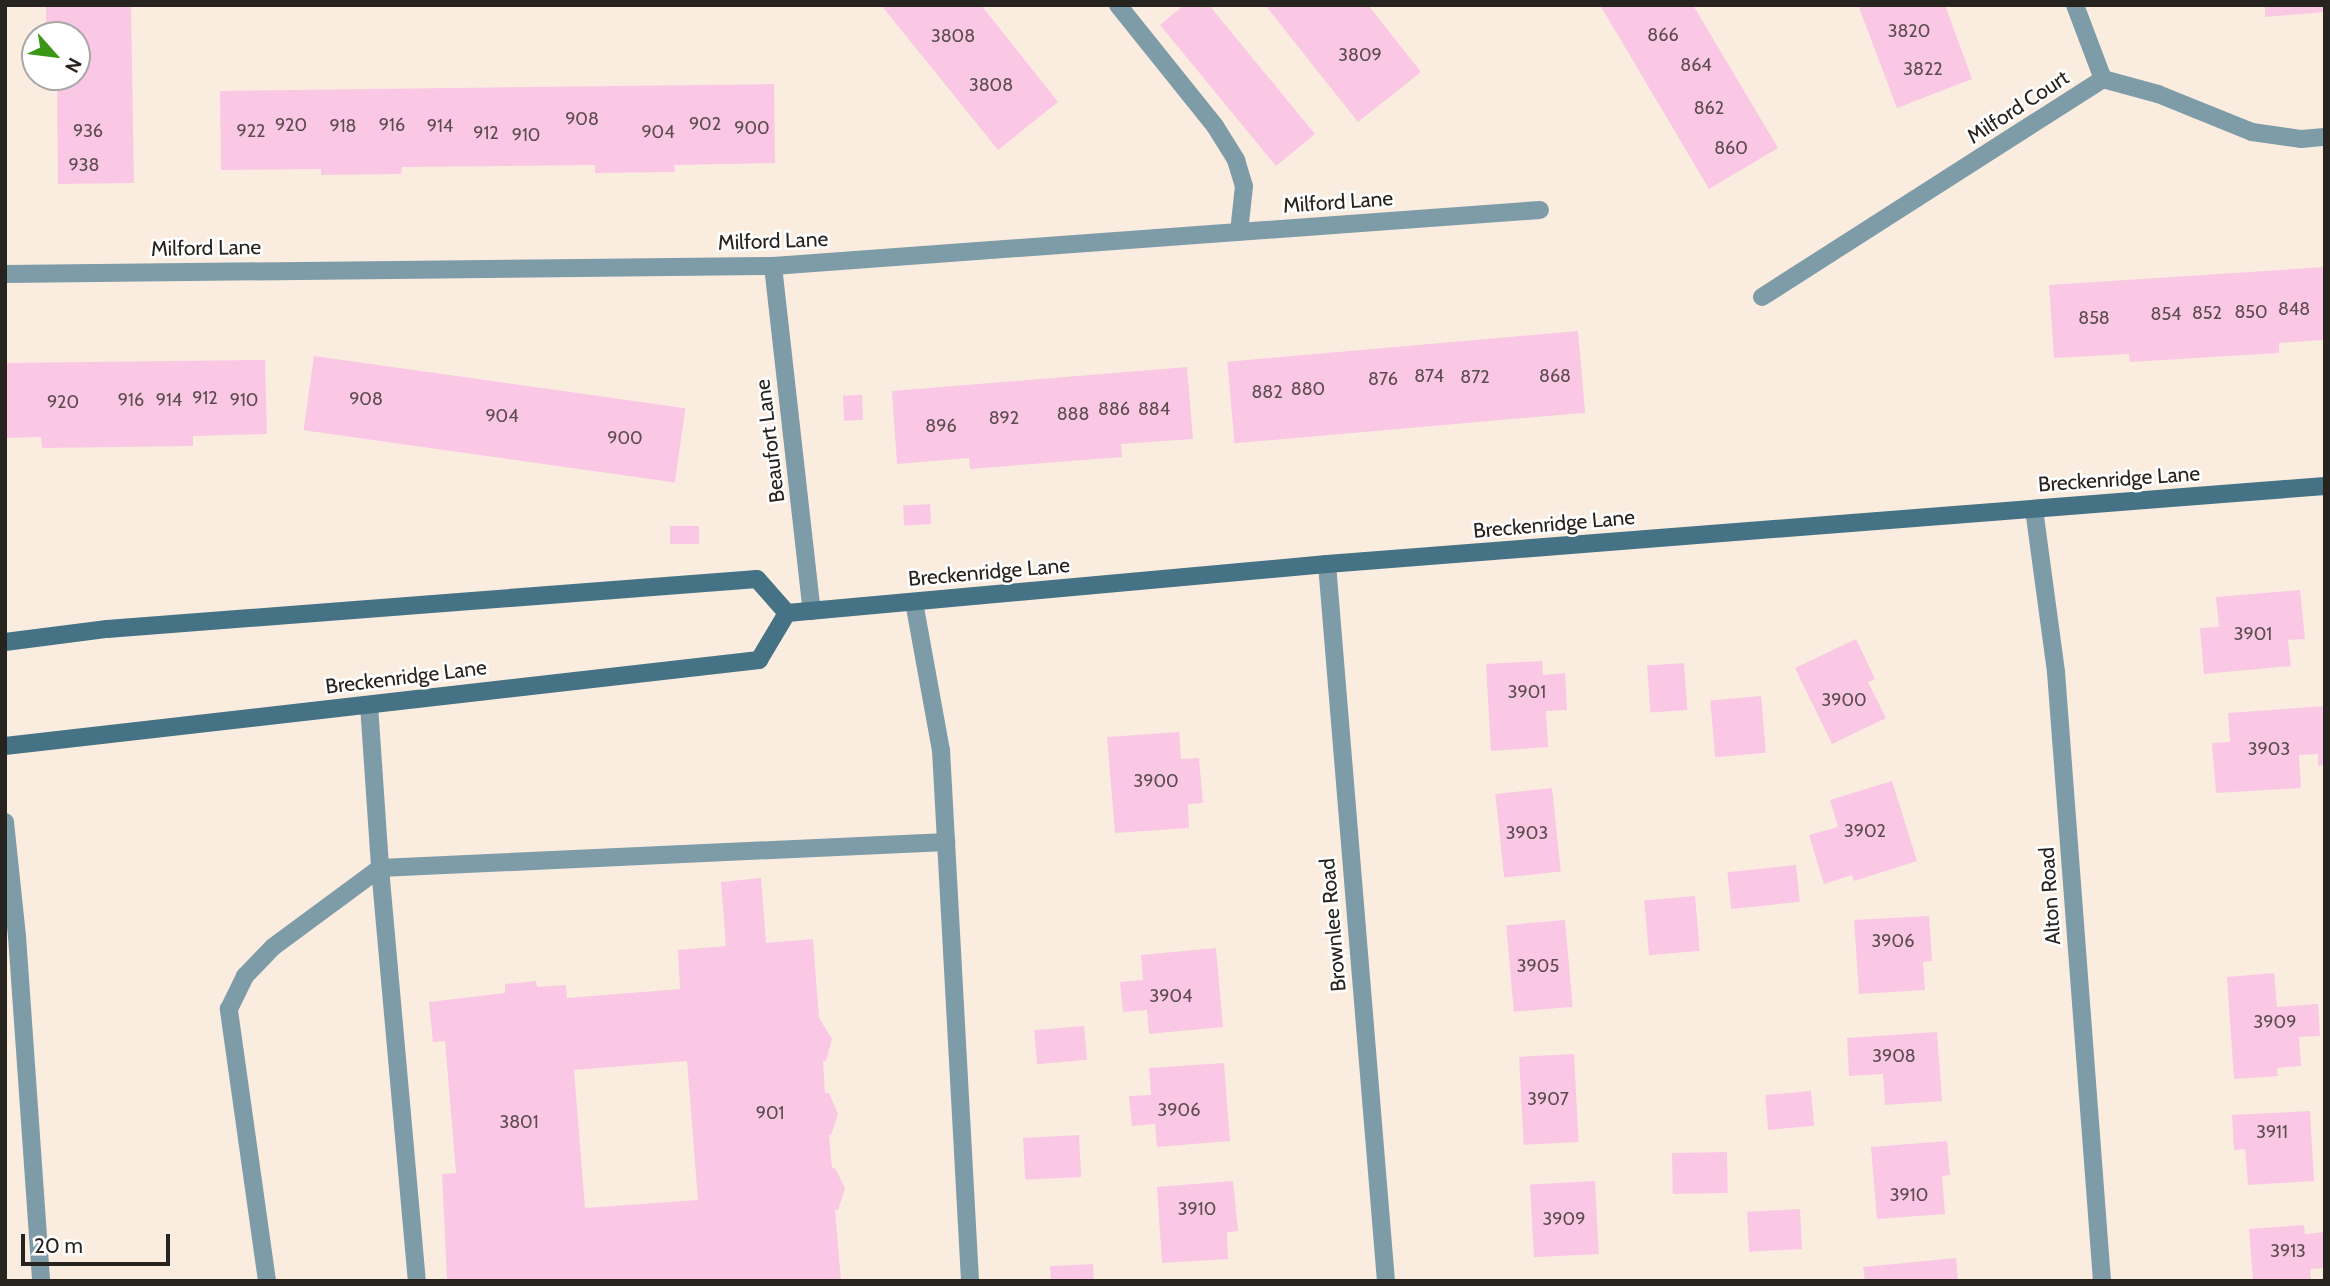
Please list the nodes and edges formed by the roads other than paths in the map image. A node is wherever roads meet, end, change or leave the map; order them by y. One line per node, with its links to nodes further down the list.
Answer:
1 (1118, 5): 6 (street)
2 (2075, 5): 3 (street)
3 (2104, 79): 4 (street, Milford Court); 9 (street, Milford Court)
4 (2325, 137)
5 (1540, 210): 6 (street, Milford Lane)
6 (1239, 232): 7 (street, Milford Lane)
7 (773, 266): 8 (street, Milford Lane); 14 (street, Beaufort Lane)
8 (5, 274)
9 (1762, 297)
10 (2325, 486): 11 (main road, Breckenridge Lane)
11 (2034, 509): 12 (main road, Breckenridge Lane); 27 (street, Alton Road)
12 (1327, 565): 13 (main road, Breckenridge Lane); 26 (street, Brownlee Road)
13 (914, 602): 14 (main road, Breckenridge Lane); 20 (street)
14 (813, 611): 15 (main road, Breckenridge Lane)
15 (787, 613): 16 (main road); 17 (main road, Breckenridge Lane)
16 (5, 642)
17 (369, 705): 18 (main road, Breckenridge Lane); 21 (street)
18 (5, 746)
19 (5, 822): 22 (street)
20 (946, 842): 21 (street); 25 (street)
21 (380, 867): 23 (street); 24 (street)
22 (41, 1281)
23 (267, 1281)
24 (417, 1281)
25 (970, 1281)
26 (1386, 1281)
27 (2102, 1281)

